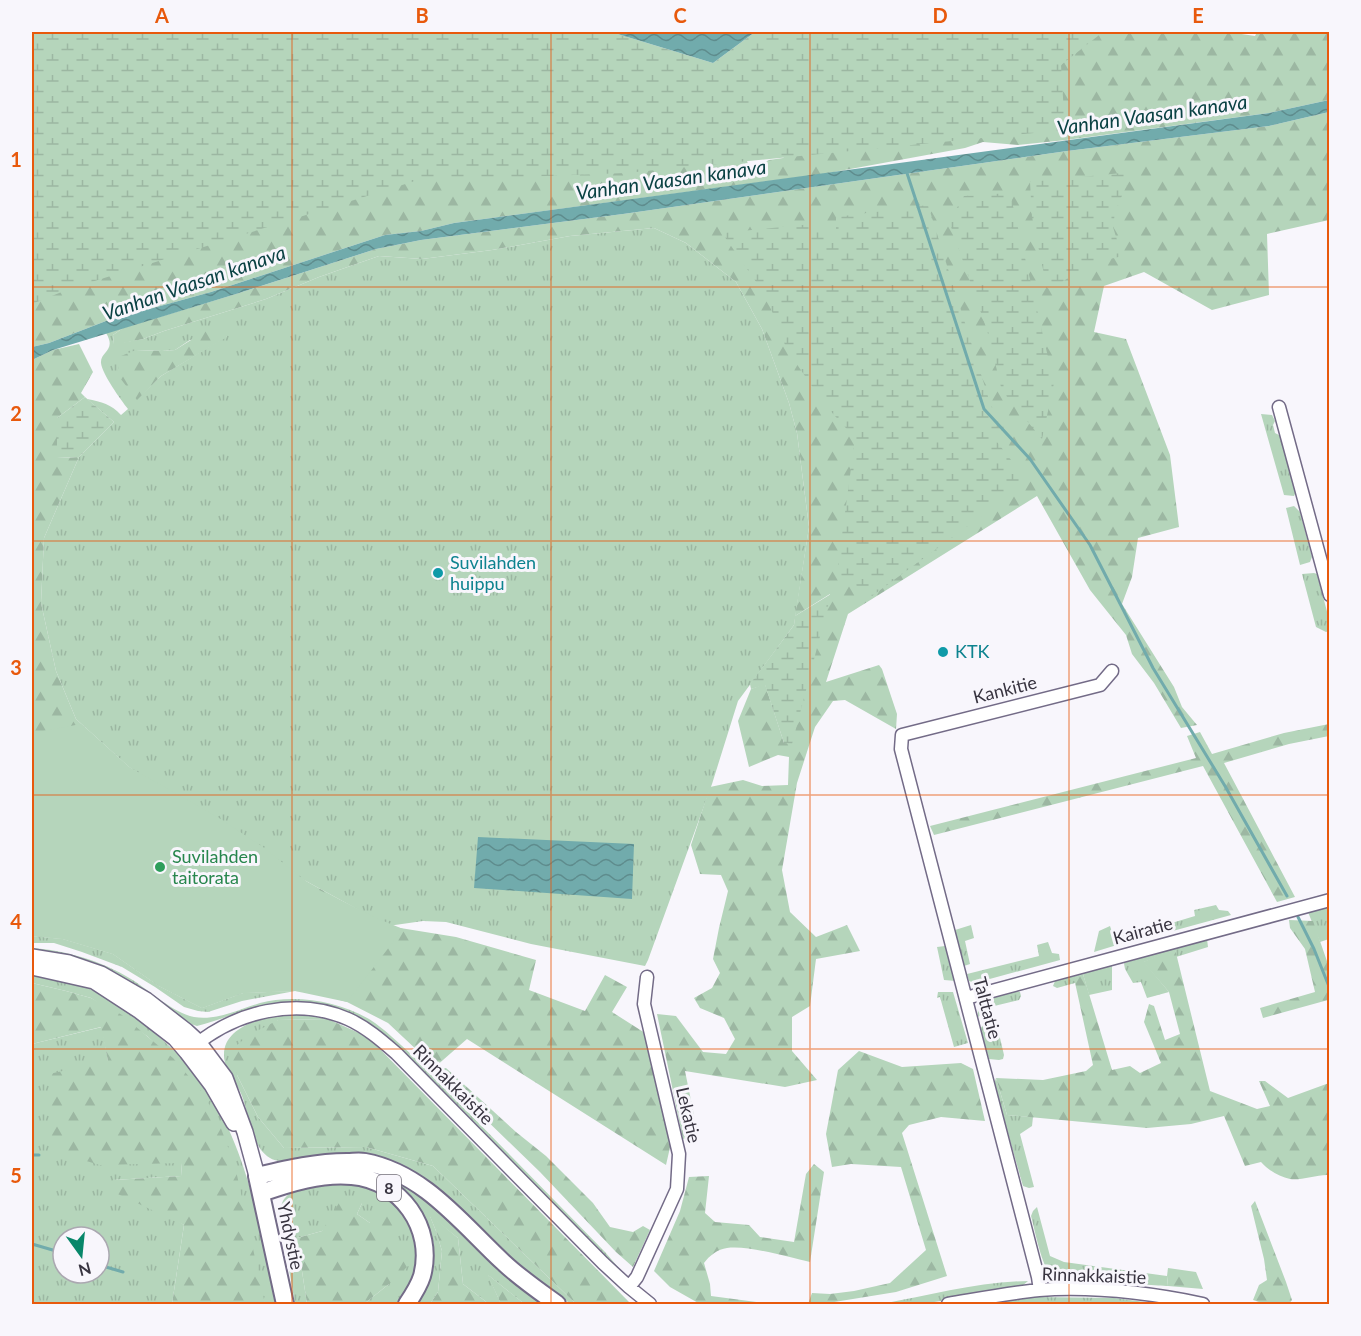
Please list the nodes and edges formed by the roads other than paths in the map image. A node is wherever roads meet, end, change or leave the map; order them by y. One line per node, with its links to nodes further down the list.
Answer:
1 (1279, 407): 2 (street)
2 (1329, 595)
3 (1112, 671): 4 (street, Kankitie)
4 (902, 735): 9 (street, Talttatie)
5 (1329, 900): 9 (street, Kairatie)
6 (32, 957): 10 (main road)
7 (32, 967): 10 (main road)
8 (646, 977): 13 (street, Lekatie)
9 (966, 998): 14 (street, Talttatie)
10 (193, 1047): 11 (main road); 13 (street, Rinnakkaistie)
11 (257, 1176): 12 (highway, Yhdystie); 18 (highway)
12 (261, 1193): 16 (highway, Yhdystie); 17 (highway, 8)
13 (629, 1287): 19 (street, Rinnakkaistie)
14 (1040, 1290): 15 (street, Rinnakkaistie); 20 (street, Rinnakkaistie)
15 (1183, 1302): 21 (street, Rinnakkaistie)
16 (285, 1305)
17 (407, 1305)
18 (557, 1305)
19 (650, 1305)
20 (948, 1305)
21 (1203, 1305)

